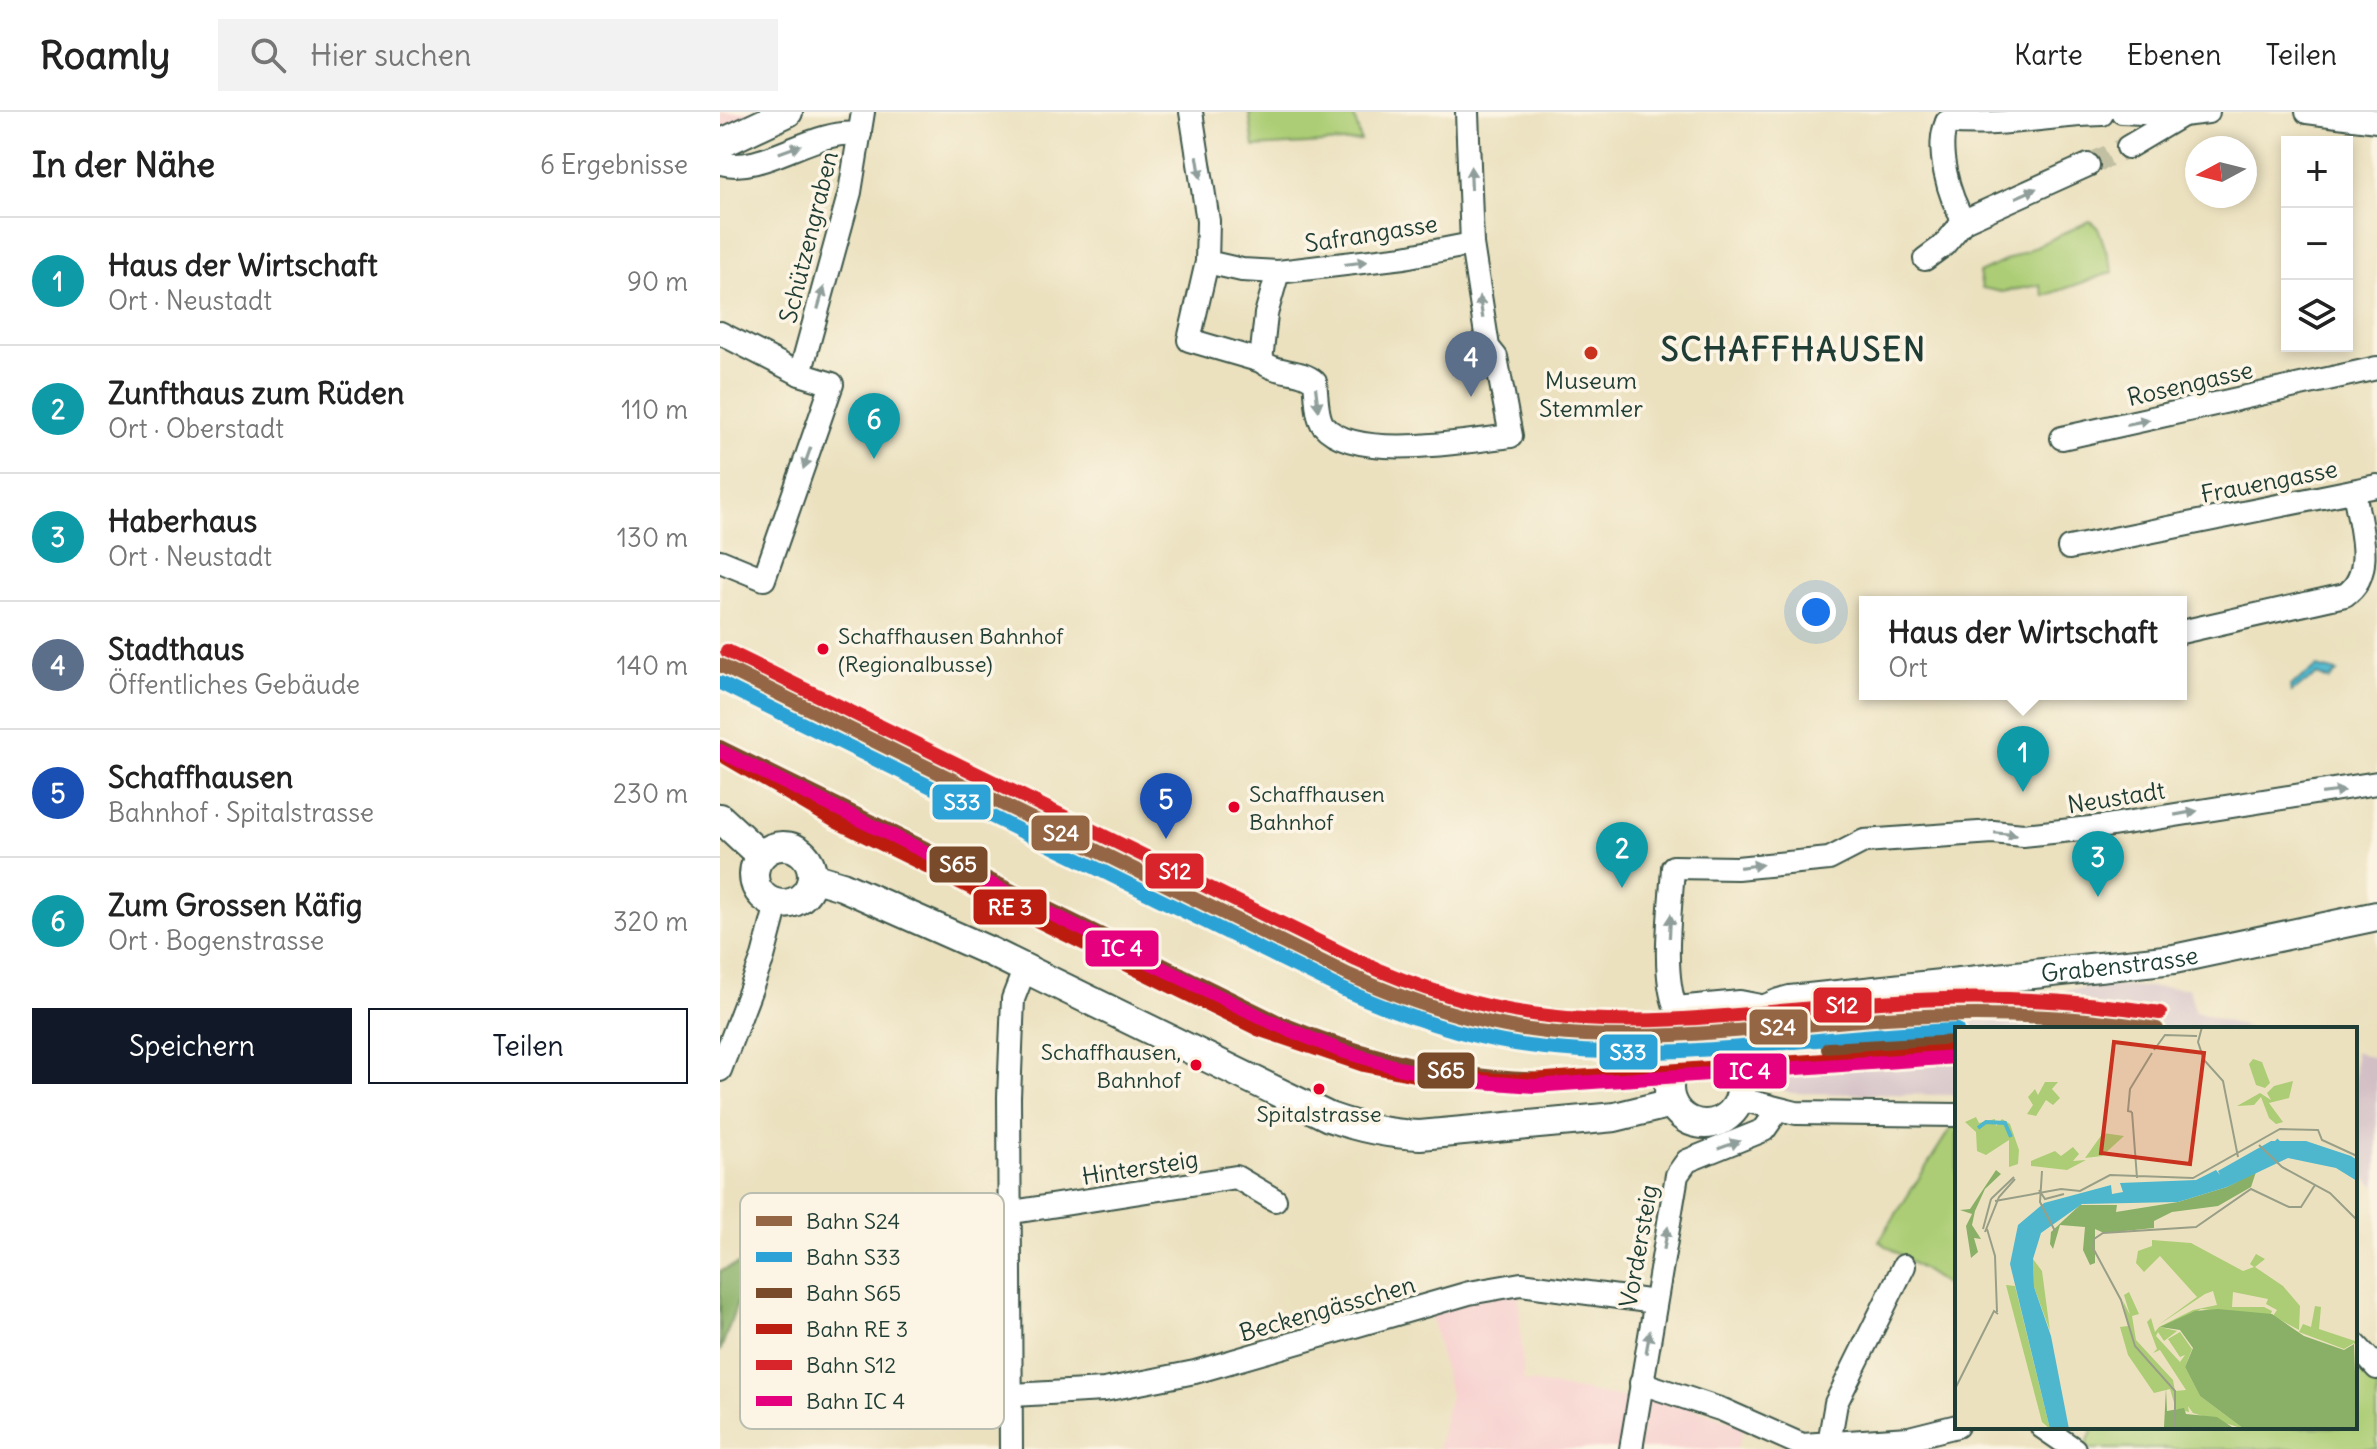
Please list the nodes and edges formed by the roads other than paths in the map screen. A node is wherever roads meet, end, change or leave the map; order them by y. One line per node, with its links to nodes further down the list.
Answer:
1 (788, 112): 11 (main road)
2 (1191, 112): 18 (street, one-way to 18)
3 (1467, 112): 16 (street, one-way to 3)
4 (2208, 112): 7 (street)
5 (2307, 112): 9 (street)
6 (2112, 113): 7 (street); 8 (street)
7 (2182, 115): 12 (street)
8 (1943, 117): 15 (street)
9 (2377, 121)
10 (861, 123): 13 (street, one-way to 10); 23 (street, Schützengraben, one-way to 10)
11 (720, 144)
12 (2128, 147)
13 (720, 163)
14 (2088, 165): 15 (street, one-way to 14)
15 (1964, 221): 17 (street)
16 (1472, 244): 19 (street, Safrangasse, one-way to 16); 21 (street, one-way to 16)
17 (1925, 259)
18 (1207, 262): 19 (street, Safrangasse); 21 (street)
19 (1278, 272): 21 (street)
20 (720, 333): 23 (street)
21 (1261, 361)
22 (2377, 368): 24 (street, Rosengasse, one-way to 22)
23 (800, 374): 28 (street, one-way to 28)
24 (2062, 438)
25 (2377, 486): 26 (street, Frauengasse)
26 (2354, 491): 27 (street, Frauengasse); 29 (street)
27 (2069, 548)
28 (720, 561)
29 (2187, 631)
30 (2377, 783): 38 (street, Neustadt, one-way to 30)
31 (720, 818): 32 (main road)
32 (761, 856): 33 (main road); 34 (main road)
33 (812, 877): 34 (main road); 36 (main road)
34 (777, 904): 40 (street)
35 (2377, 916): 37 (main road, Grabenstrasse)
36 (1025, 968): 42 (main road); 46 (street)
37 (1759, 1013): 38 (street, Grabenstrasse); 39 (main road)
38 (1681, 1016): 39 (street)
39 (1712, 1055): 41 (main road); 42 (main road)
40 (720, 1070)
41 (1741, 1094): 42 (main road); 43 (street)
42 (1670, 1098)
43 (1778, 1110): 44 (street); 48 (street, Vordersteig, one-way to 43)
44 (1955, 1115)
45 (1275, 1200): 46 (street, Hintersteig)
46 (1007, 1213): 52 (street)
47 (1904, 1266): 54 (street)
48 (1655, 1302): 51 (street, Vordersteig, one-way to 48); 52 (street, Beckengässchen)
49 (2357, 1346): 50 (street)
50 (2377, 1368)
51 (1641, 1383): 54 (street); 56 (street, Vordersteig)
52 (1012, 1395): 55 (street)
53 (1955, 1426): 54 (street)
54 (1829, 1447)
55 (1011, 1449)
56 (1631, 1449)

